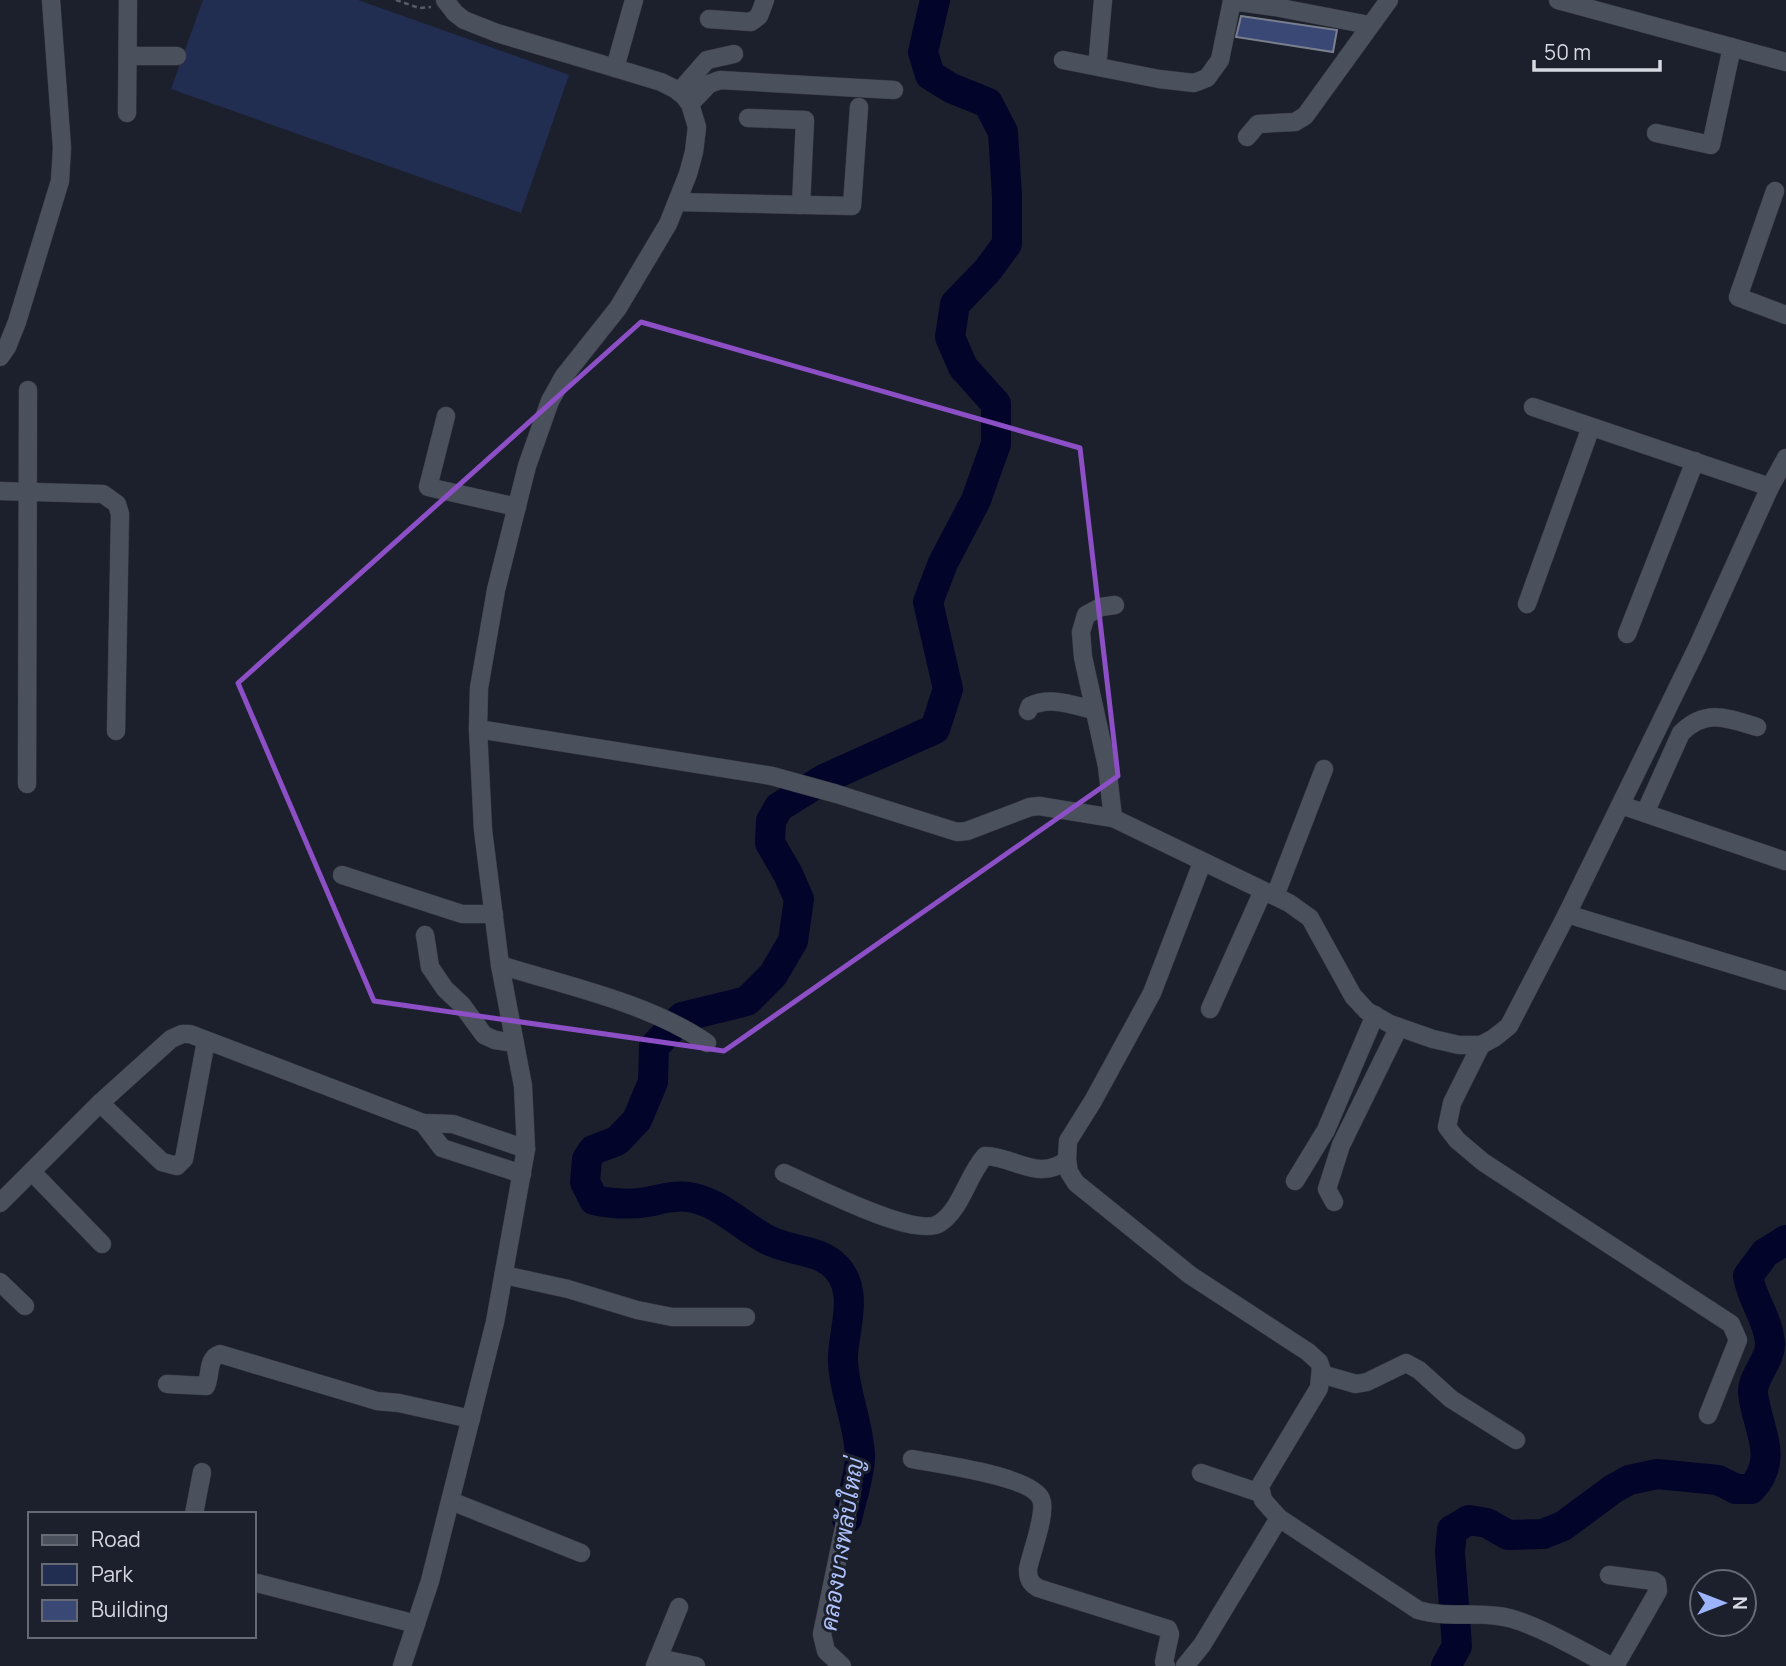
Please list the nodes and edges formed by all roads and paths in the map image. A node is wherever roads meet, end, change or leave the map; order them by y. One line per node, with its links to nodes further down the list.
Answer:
1 (51, 0): 32 (street)
2 (128, 0): 15 (street)
3 (396, 0): 10 (path)
4 (634, 0): 20 (street)
5 (765, 0): 11 (street)
6 (1103, 0): 17 (street)
7 (1389, 0): 12 (street)
8 (1558, 0): 13 (street)
9 (1232, 1): 12 (street); 18 (street)
10 (447, 3): 20 (street)
11 (709, 19)
12 (1369, 25): 27 (street)
13 (1732, 47): 19 (street); 26 (street)
14 (734, 54): 22 (street)
15 (128, 56): 16 (street); 24 (street)
16 (177, 56)
17 (1098, 57)
18 (1063, 60)
19 (1786, 62)
20 (615, 68): 22 (street)
21 (894, 90): 22 (street)
22 (685, 98): 29 (street)
23 (859, 107): 30 (street)
24 (127, 113)
25 (748, 118): 30 (street)
26 (1656, 133)
27 (1247, 137)
28 (1775, 191): 31 (street)
29 (677, 202): 30 (street); 42 (street)
30 (801, 205)
31 (1786, 315)
32 (0, 358)
33 (28, 390): 41 (street)
34 (1533, 407): 36 (street)
35 (446, 416): 42 (street)
36 (1591, 427): 38 (street); 43 (street)
37 (1786, 458): 39 (street)
38 (1695, 461): 39 (street); 45 (street)
39 (1770, 487): 53 (street)
40 (0, 491): 41 (street)
41 (28, 491): 50 (street); 52 (street)
42 (517, 507): 49 (street)
43 (1527, 604)
44 (1115, 605): 46 (street)
45 (1627, 634)
46 (1094, 710): 47 (street); 55 (street)
47 (1028, 711)
48 (1756, 727): 54 (street)
49 (478, 729): 55 (street); 60 (street)
50 (116, 731)
51 (1324, 769): 59 (street)
52 (27, 784)
53 (1620, 804): 54 (street); 61 (street)
54 (1645, 813): 56 (street)
55 (1112, 818): 57 (street)
56 (1785, 861)
57 (1202, 863): 59 (street); 75 (street)
58 (342, 875): 60 (street)
59 (1269, 894): 65 (street); 66 (street)
60 (494, 914): 63 (street)
61 (1567, 914): 64 (street); 71 (street)
62 (425, 935): 69 (street)
63 (500, 965): 69 (street); 70 (street)
64 (1786, 981)
65 (1210, 1009)
66 (1375, 1015): 67 (street); 79 (street)
67 (1399, 1027): 71 (street); 80 (street)
68 (206, 1041): 72 (street); 72 (street); 73 (street)
69 (514, 1043): 74 (street)
70 (707, 1043)
71 (1481, 1045): 89 (street)
72 (100, 1103): 76 (street)
73 (424, 1123): 74 (street); 78 (street)
74 (526, 1140): 78 (street)
75 (1067, 1160): 77 (street); 87 (street)
76 (32, 1172): 81 (street); 82 (street)
77 (784, 1172)
78 (522, 1174): 83 (street)
79 (1295, 1181)
80 (1334, 1202)
81 (0, 1203)
82 (102, 1244)
83 (504, 1275): 86 (street); 90 (street)
84 (0, 1282): 85 (street)
85 (25, 1306)
86 (746, 1317)
87 (1321, 1374): 91 (street); 96 (street)
88 (167, 1384): 90 (street)
89 (1708, 1415)
90 (471, 1419): 97 (street)
91 (1516, 1440)
92 (912, 1459): 109 (street)
93 (202, 1472): 98 (street)
94 (1201, 1473): 96 (street)
95 (852, 1489): 108 (street)
96 (1260, 1493): 99 (street)
97 (451, 1501): 100 (street); 104 (street)
98 (194, 1512)
99 (1279, 1518): 110 (street); 111 (street)
100 (581, 1553)
101 (1609, 1575): 111 (street)
102 (257, 1583): 104 (street)
103 (679, 1607): 105 (street)
104 (416, 1624): 106 (street)
105 (657, 1662): 107 (street)
106 (402, 1666)
107 (696, 1666)
108 (842, 1666)
109 (1166, 1666)
110 (1185, 1666)
111 (1613, 1666)

